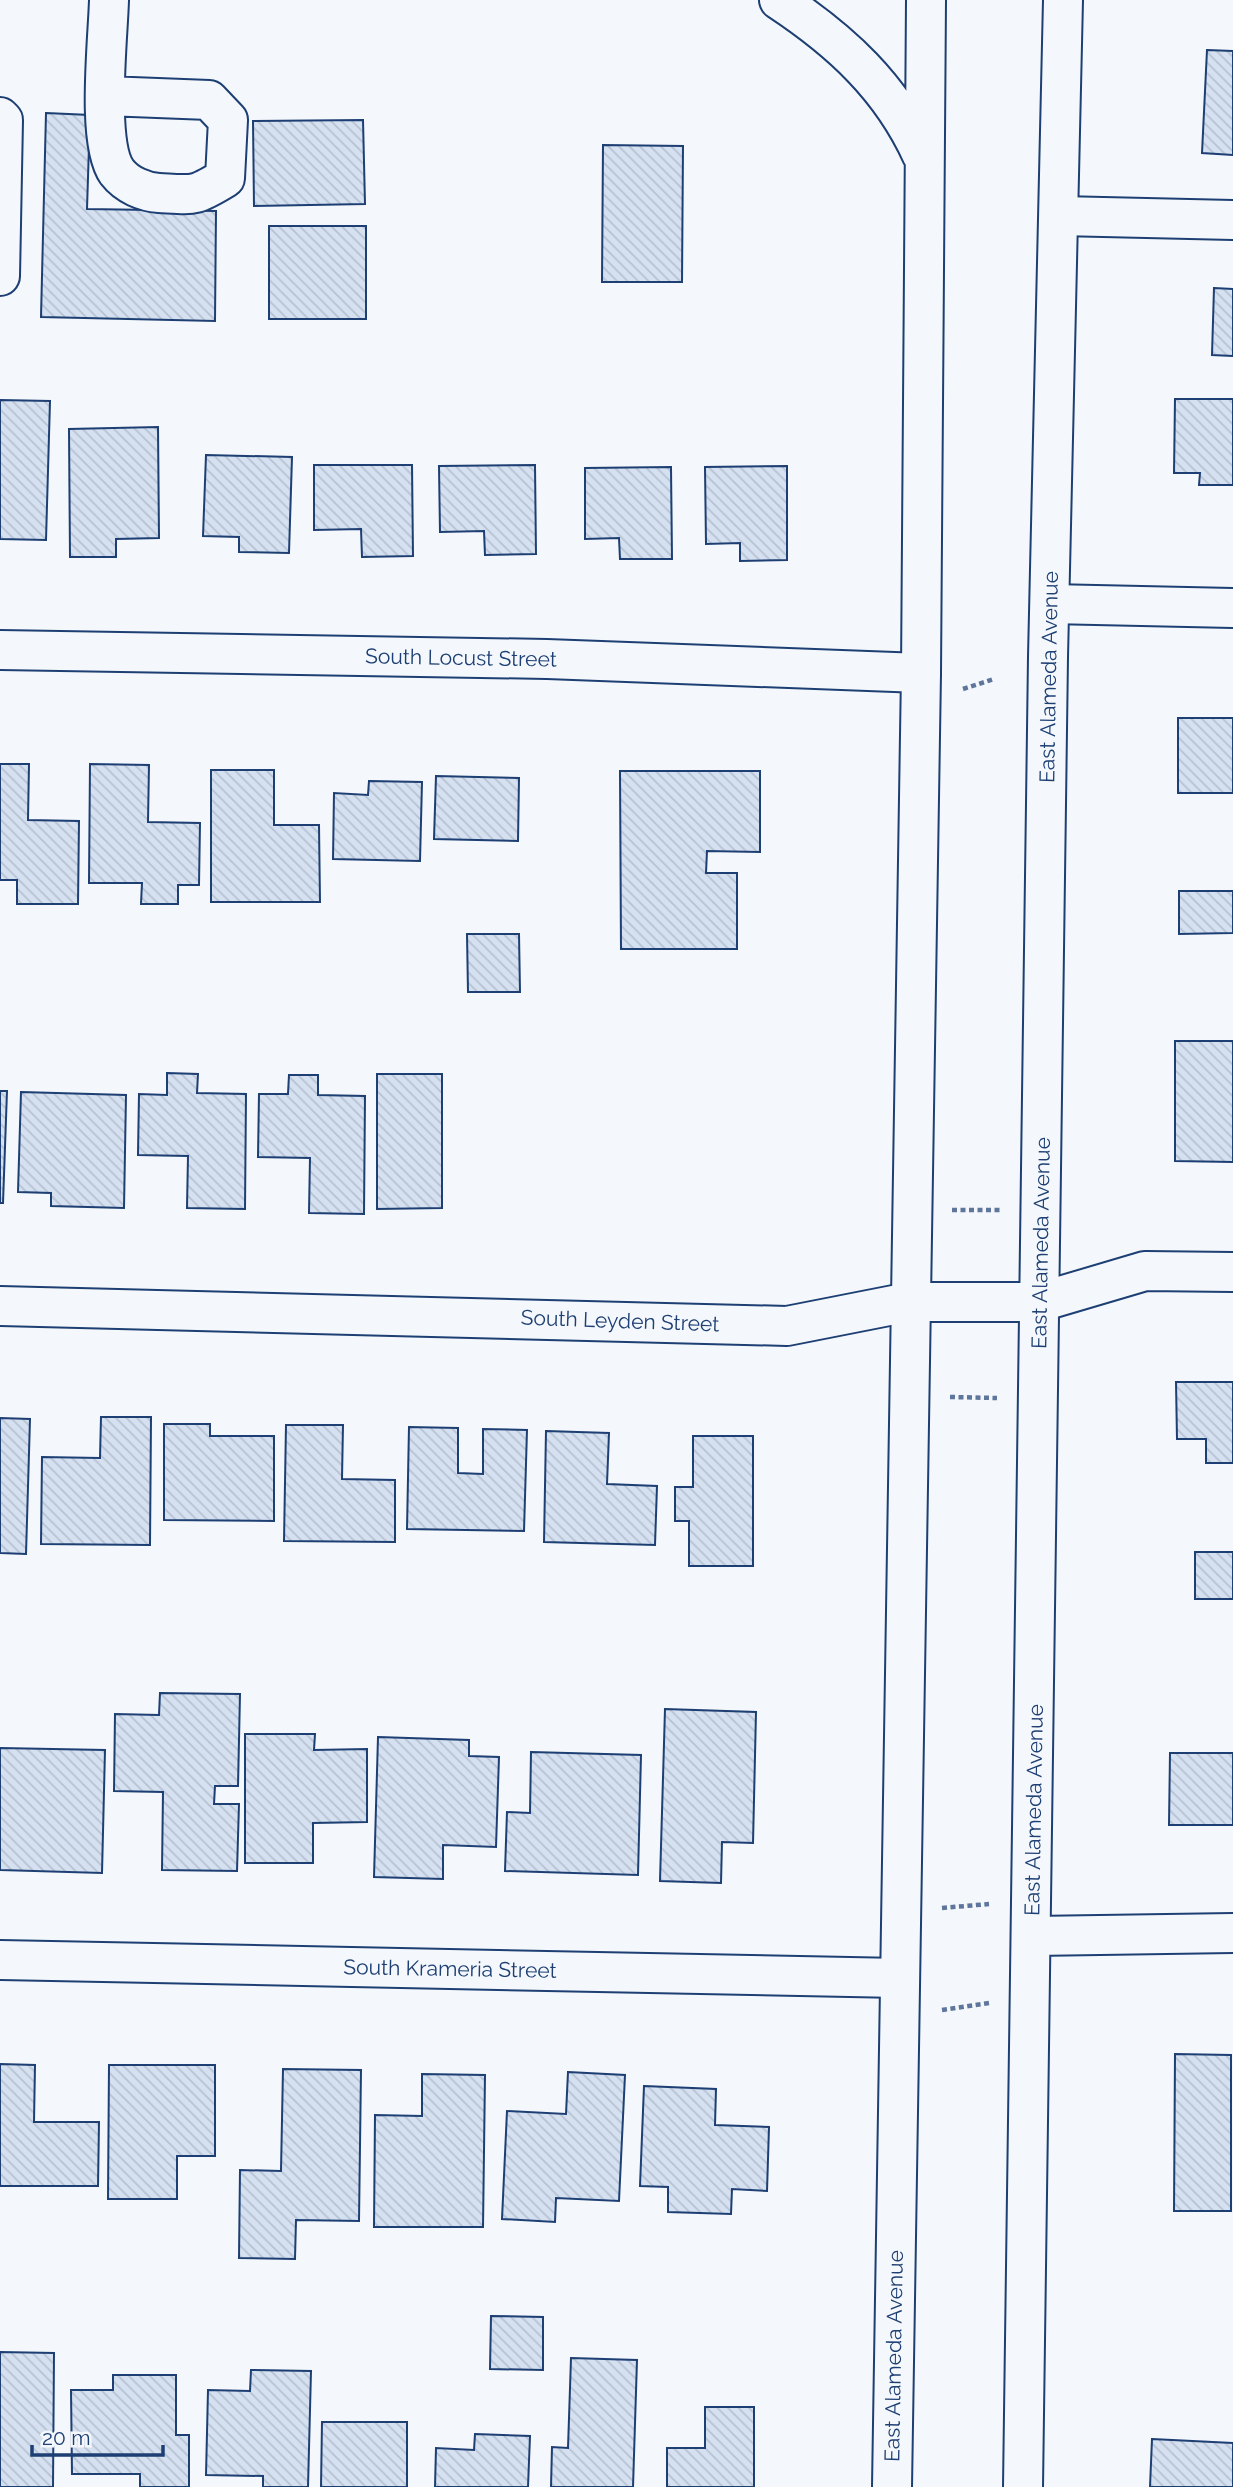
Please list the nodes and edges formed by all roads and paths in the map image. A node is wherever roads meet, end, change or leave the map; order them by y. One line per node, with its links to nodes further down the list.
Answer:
1 (109, 0): 5 (main road)
2 (779, 0): 7 (main road)
3 (926, 0): 7 (main road, East Alameda Avenue)
4 (1063, 0): 8 (main road, East Alameda Avenue)
5 (106, 96)
6 (0, 117): 10 (main road)
7 (924, 160): 14 (main road, East Alameda Avenue)
8 (1060, 216): 9 (main road); 11 (main road, East Alameda Avenue)
9 (1233, 220)
10 (0, 276)
11 (1050, 604): 12 (main road); 21 (main road, East Alameda Avenue)
12 (1233, 608)
13 (0, 650): 14 (main road, South Locust Street)
14 (921, 673): 20 (main road, East Alameda Avenue)
15 (994, 679): 16 (path)
16 (961, 690)
17 (941, 1210): 18 (path)
18 (1004, 1210)
19 (1233, 1272): 21 (main road, South Leyden Street)
20 (909, 1302): 21 (main road, South Leyden Street); 22 (main road, South Leyden Street); 30 (main road, East Alameda Avenue)
21 (1040, 1302): 28 (main road, East Alameda Avenue)
22 (0, 1306)
23 (939, 1397): 24 (path)
24 (998, 1398)
25 (998, 1904): 26 (path)
26 (936, 1908)
27 (1233, 1933): 28 (main road)
28 (1032, 1937): 34 (main road, East Alameda Avenue)
29 (0, 1960): 30 (main road, South Krameria Street)
30 (900, 1978): 33 (main road, East Alameda Avenue)
31 (998, 2002): 32 (path)
32 (939, 2011)
33 (892, 2487)
34 (1023, 2487)

